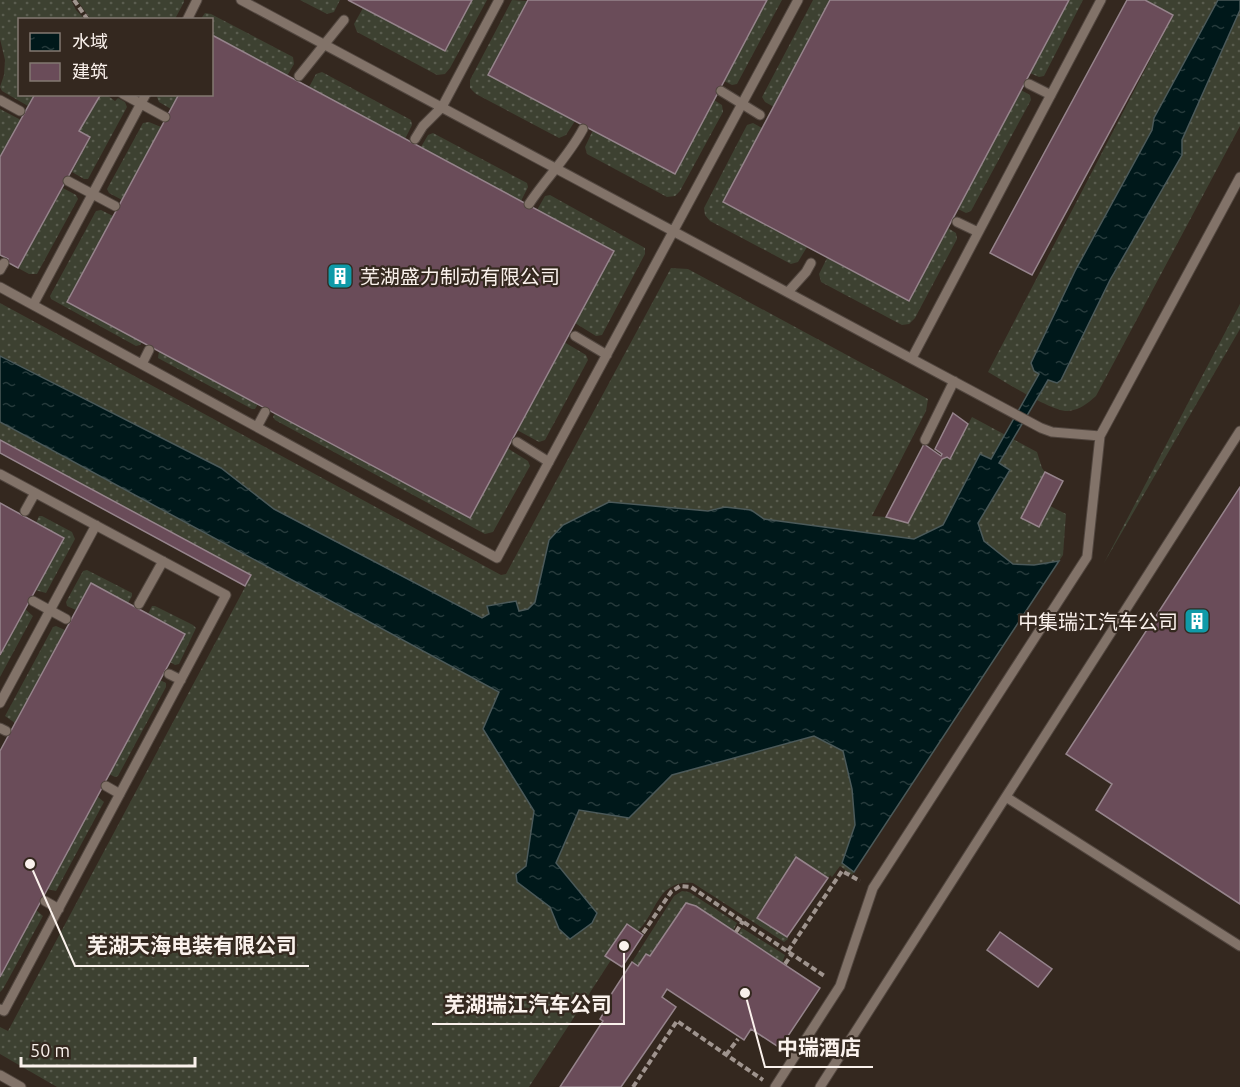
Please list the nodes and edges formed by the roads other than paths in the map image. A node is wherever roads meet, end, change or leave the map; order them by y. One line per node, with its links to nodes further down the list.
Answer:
1 (197, 0): 6 (lane)
2 (241, 0): 8 (lane)
3 (500, 0): 18 (lane)
4 (798, 0): 16 (lane)
5 (1101, 0): 12 (lane)
6 (188, 18)
7 (344, 20): 8 (lane)
8 (324, 44): 9 (lane); 18 (lane)
9 (300, 76)
10 (1029, 84): 12 (lane)
11 (721, 91): 16 (lane)
12 (1051, 95): 32 (lane)
13 (126, 96): 17 (lane)
14 (146, 96): 17 (lane)
15 (0, 100): 19 (lane)
16 (742, 104): 20 (lane); 31 (lane)
17 (141, 105): 21 (lane); 27 (lane)
18 (442, 107): 23 (lane); 24 (lane)
19 (20, 111)
20 (760, 115)
21 (165, 117)
22 (583, 129): 24 (lane)
23 (415, 139)
24 (557, 168): 28 (lane); 31 (lane)
25 (1240, 177): 46 (lane)
26 (68, 181): 27 (lane)
27 (92, 195): 29 (lane); 36 (lane)
28 (530, 204)
29 (116, 206)
30 (957, 222): 32 (lane)
31 (674, 232): 35 (lane); 39 (lane)
32 (978, 232): 40 (lane)
33 (811, 263): 35 (lane)
34 (0, 287): 36 (lane)
35 (788, 292): 40 (lane)
36 (33, 305): 41 (lane)
37 (575, 336): 39 (lane)
38 (149, 350): 41 (lane)
39 (607, 356): 49 (lane)
40 (912, 358): 42 (lane)
41 (142, 364): 44 (lane)
42 (954, 381): 46 (lane); 47 (lane)
43 (265, 412): 44 (lane)
44 (257, 427): 49 (lane)
45 (1240, 431): 64 (lane)
46 (1100, 436): 70 (lane)
47 (925, 440)
48 (517, 442): 49 (lane)
49 (549, 462)
50 (0, 474): 51 (lane)
51 (35, 493): 52 (lane); 53 (lane)
52 (25, 511)
53 (96, 525): 54 (lane); 57 (lane)
54 (163, 561): 56 (lane); 60 (lane)
55 (33, 602): 57 (lane)
56 (139, 604)
57 (50, 610): 58 (lane); 61 (lane)
58 (66, 619)
59 (169, 674): 60 (lane)
60 (181, 680): 63 (lane)
61 (0, 703)
62 (106, 786): 63 (lane)
63 (120, 794): 66 (lane)
64 (1006, 797): 67 (lane); 72 (lane)
65 (45, 902): 66 (lane)
66 (59, 909): 68 (lane)
67 (1240, 946)
68 (0, 1009)
69 (0, 1075): 71 (lane)
70 (771, 1085)
71 (21, 1087)
72 (820, 1087)

